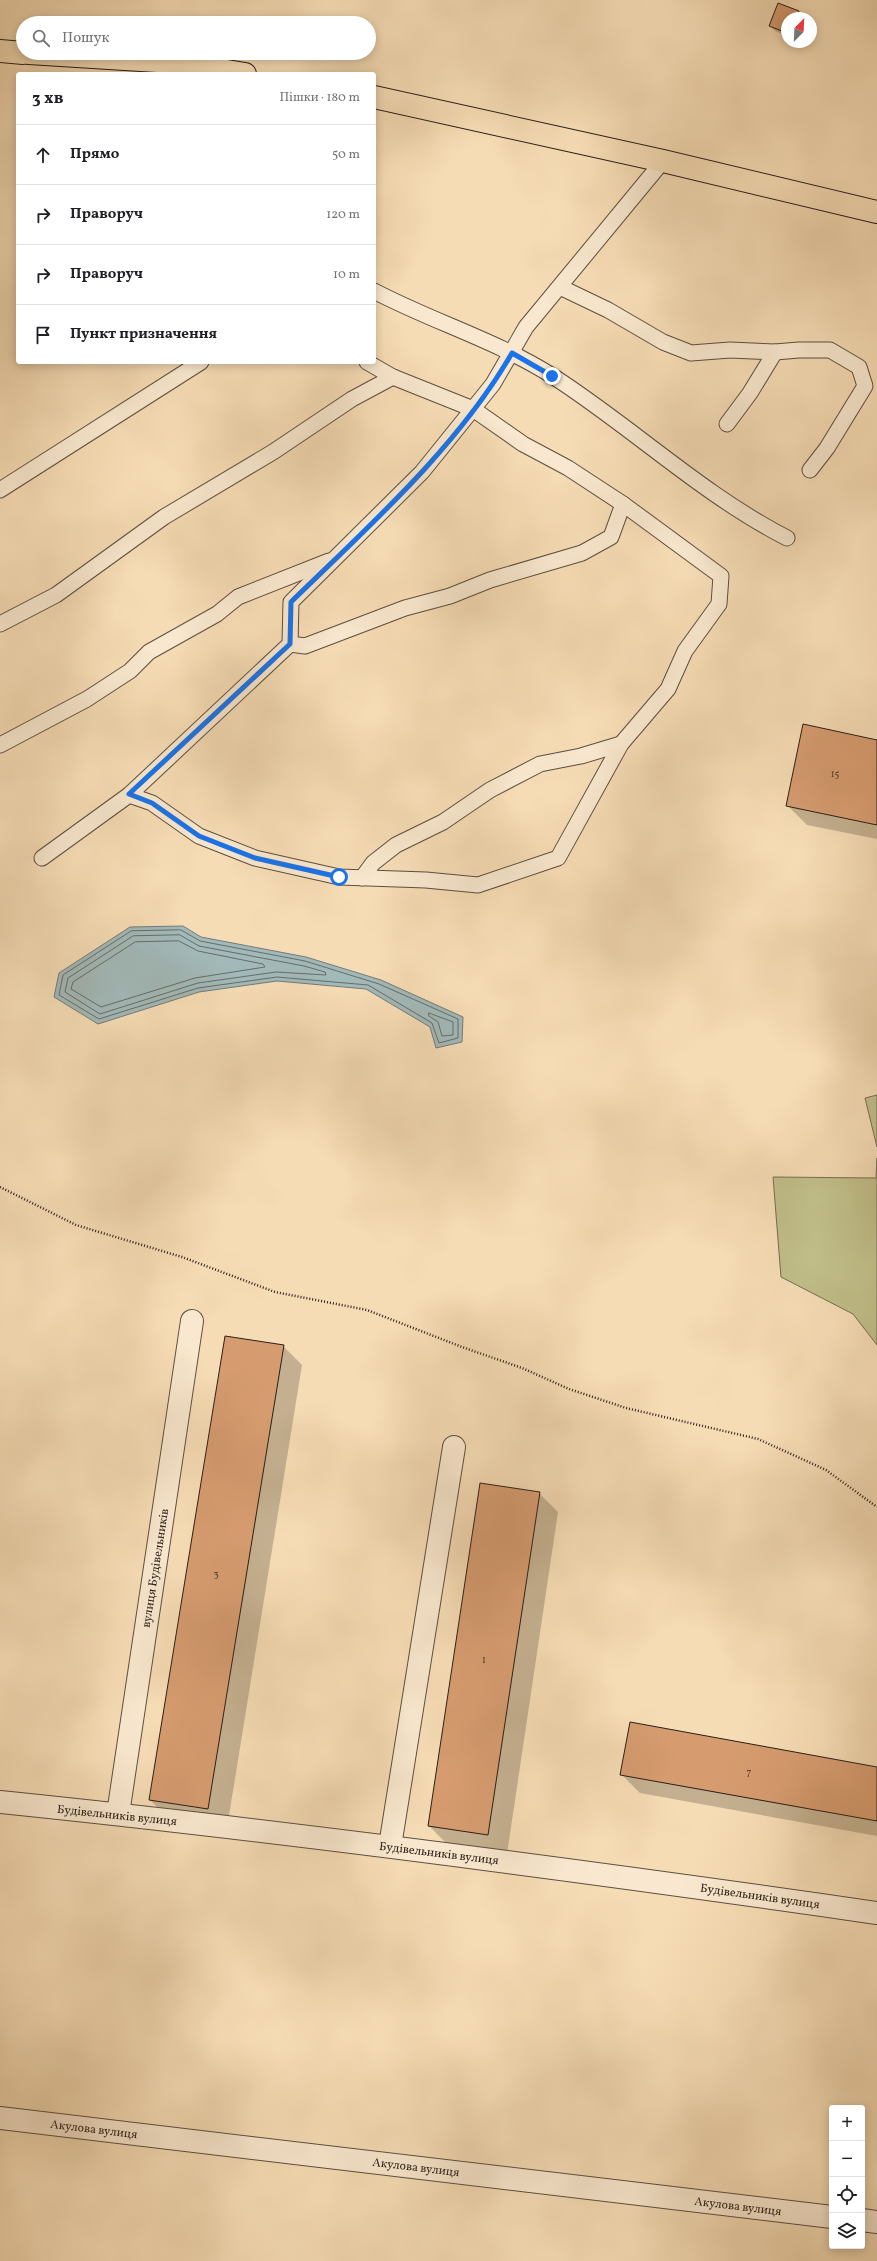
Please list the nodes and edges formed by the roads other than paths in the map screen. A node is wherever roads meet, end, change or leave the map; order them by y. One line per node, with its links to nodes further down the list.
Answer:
1 (0, 51): 2 (main road)
2 (16, 52)
3 (141, 60): 4 (main road)
4 (233, 72)
5 (376, 97): 6 (main road)
6 (663, 161): 7 (main road); 8 (lane)
7 (877, 212)
8 (560, 287): 10 (lane); 11 (lane)
9 (376, 292): 11 (lane)
10 (775, 352): 16 (lane); 17 (lane)
11 (512, 353): 15 (lane); 20 (lane)
12 (198, 364): 18 (lane)
13 (370, 364): 14 (lane)
14 (393, 377): 15 (lane); 22 (lane)
15 (473, 409): 19 (lane); 21 (lane)
16 (727, 424)
17 (810, 470)
18 (0, 490)
19 (623, 504): 23 (lane); 24 (lane)
20 (788, 538)
21 (336, 558): 23 (lane); 25 (lane)
22 (0, 624)
23 (290, 644): 26 (lane)
24 (621, 744): 28 (lane); 28 (lane)
25 (0, 745)
26 (129, 794): 27 (lane); 28 (lane)
27 (42, 858)
28 (362, 878)
29 (192, 1321): 32 (street, вулиця Будівельників)
30 (454, 1447): 33 (street)
31 (0, 1802): 32 (street, Будівельників вулиця)
32 (118, 1814): 33 (street, Будівельників вулиця)
33 (390, 1846): 34 (street, Будівельників вулиця)
34 (877, 1913)
35 (0, 2118): 36 (street, Акулова вулиця)
36 (829, 2217)
37 (865, 2220): 38 (street)
38 (877, 2222)

